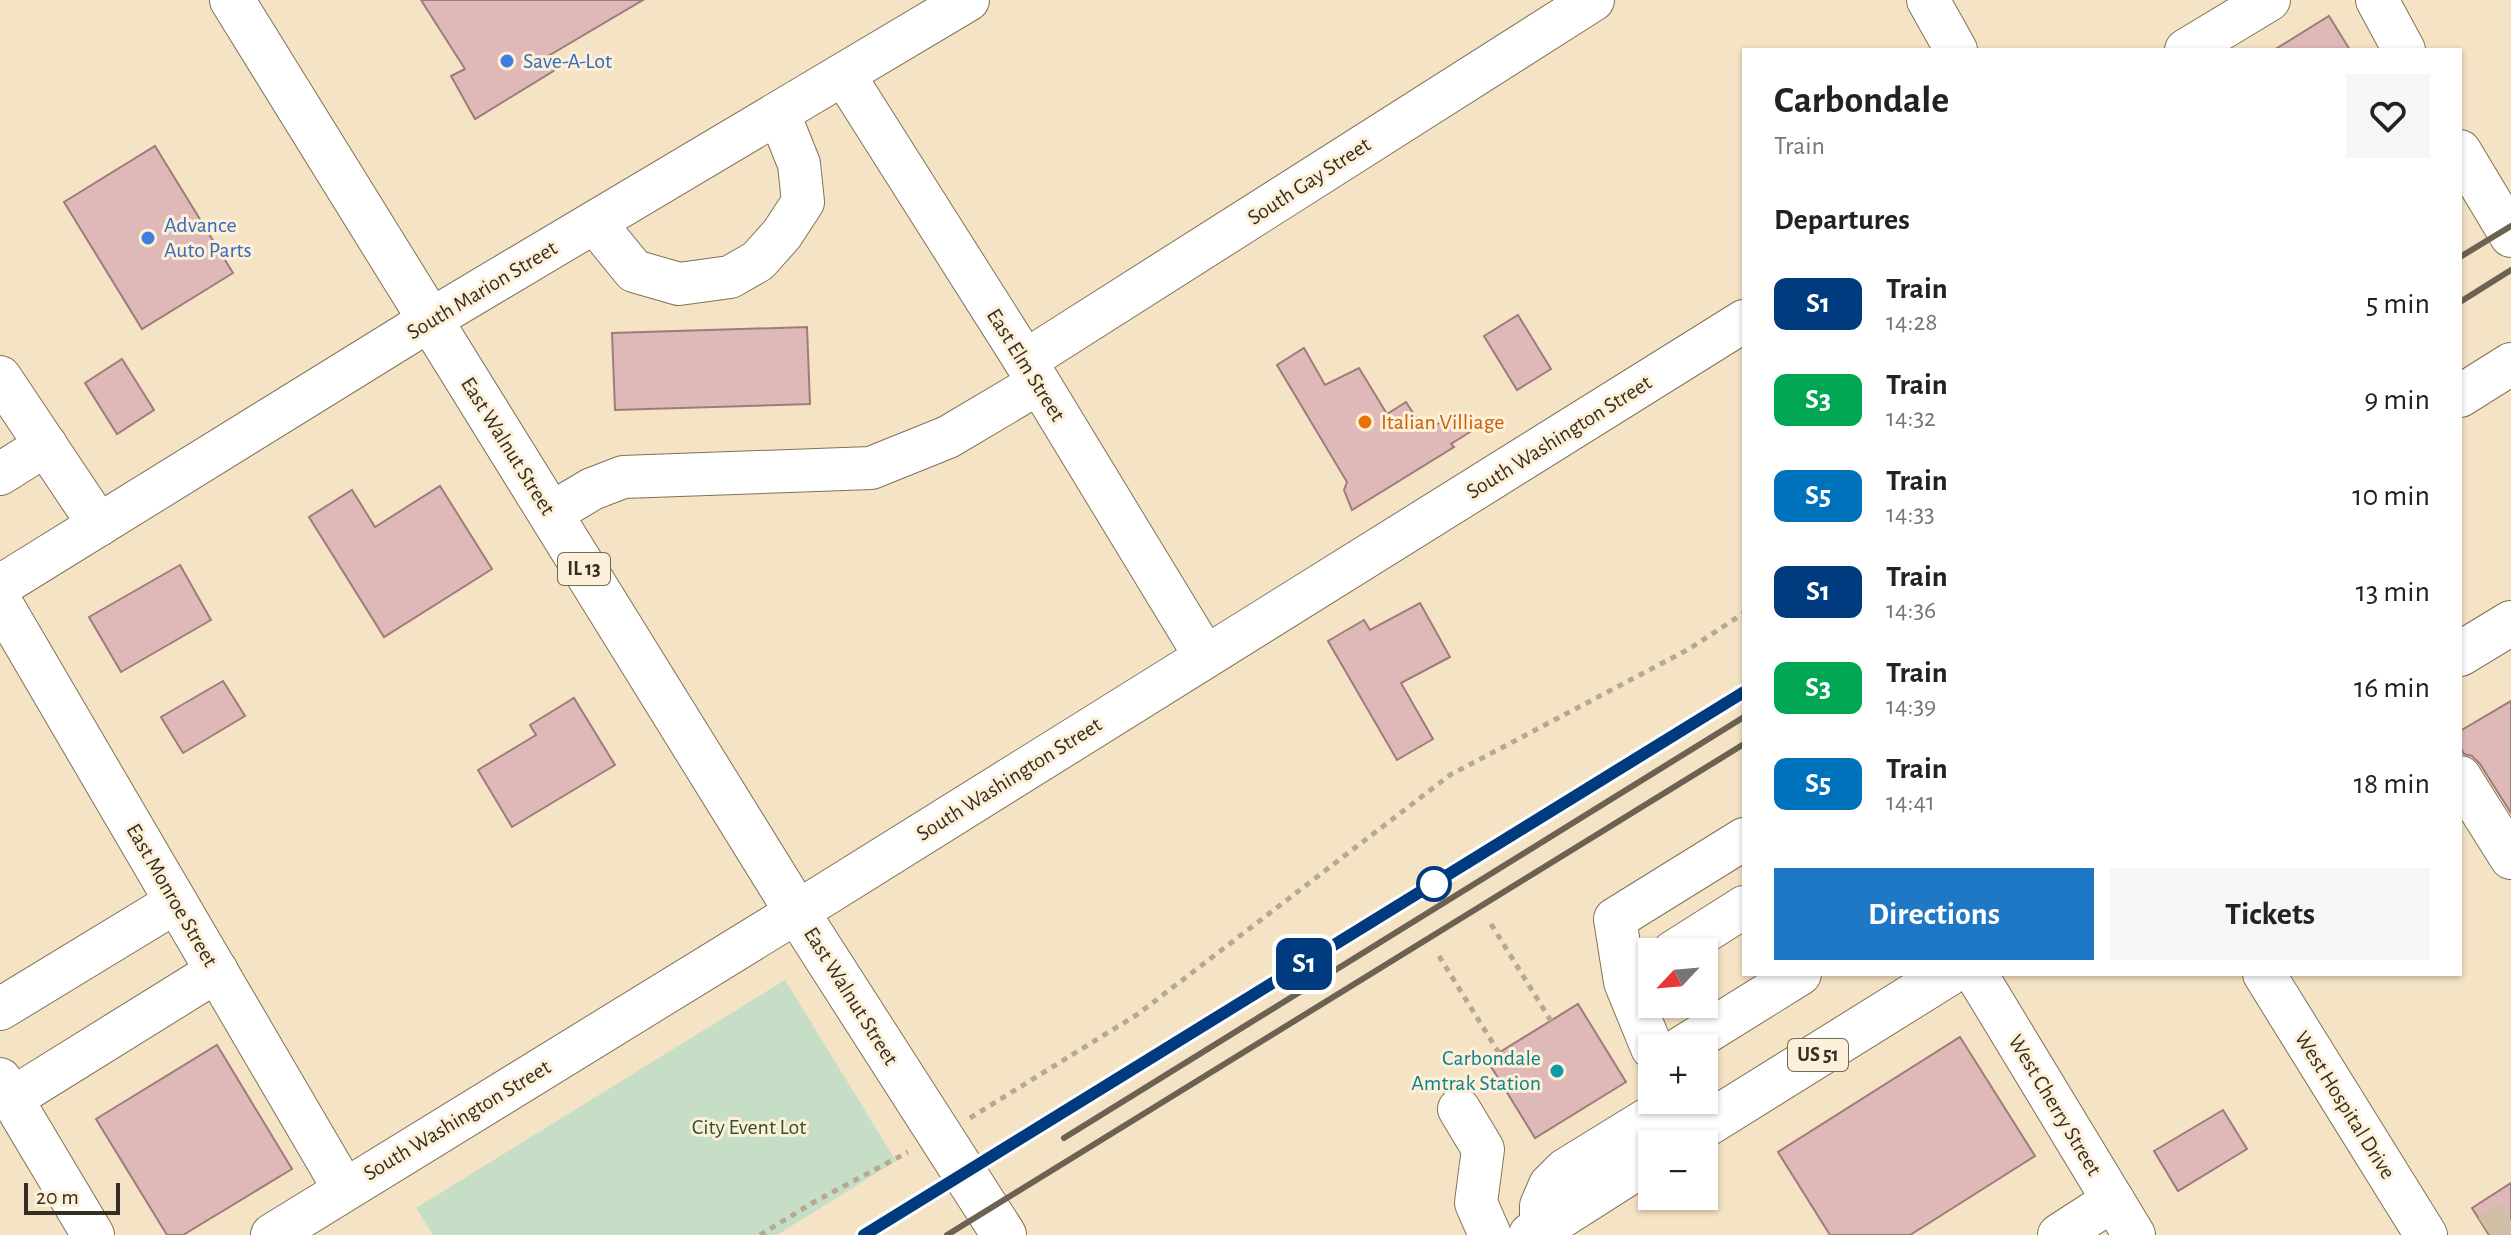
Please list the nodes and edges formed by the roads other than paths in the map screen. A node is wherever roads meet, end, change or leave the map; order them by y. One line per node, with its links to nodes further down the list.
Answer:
1 (232, 0): 15 (highway, East Walnut Street / IL 13)
2 (968, 0): 10 (street, South Marion Street)
3 (1593, 0): 18 (street, South Gay Street)
4 (1928, 0): 7 (street)
5 (2269, 0): 8 (street)
6 (2377, 0): 9 (street)
7 (1955, 48)
8 (2189, 48)
9 (2403, 48)
10 (844, 75): 11 (street, South Marion Street); 18 (street, East Elm Street)
11 (779, 114): 13 (street, South Marion Street); 13 (street)
12 (2462, 154): 14 (street)
13 (595, 223): 15 (street, South Marion Street)
14 (2509, 232)
15 (430, 320): 23 (highway, East Walnut Street / IL 13); 24 (street, South Marion Street)
16 (1742, 322): 29 (street, South Washington Street)
17 (2511, 364): 20 (street)
18 (1032, 372): 23 (street, South Gay Street); 29 (street, East Elm Street)
19 (0, 377): 21 (street)
20 (2462, 395)
21 (46, 445): 22 (street); 24 (street)
22 (0, 474)
23 (550, 514): 35 (highway, East Walnut Street / IL 13)
24 (99, 525): 25 (street, South Marion Street)
25 (0, 586)
26 (0, 601): 33 (street, East Monroe Street)
27 (2511, 623): 28 (highway)
28 (2462, 653)
29 (1205, 656): 35 (street, South Washington Street)
30 (2462, 780): 32 (street)
31 (1742, 840): 38 (street)
32 (2511, 858)
33 (176, 902): 37 (street, East Monroe Street); 43 (street)
34 (1742, 908): 36 (street)
35 (797, 912): 48 (street, South Washington Street); 53 (highway, East Walnut Street / IL 13)
36 (1695, 938)
37 (217, 971): 46 (street); 48 (street, East Monroe Street)
38 (1638, 972)
39 (1797, 976): 44 (street)
40 (1944, 976): 47 (highway, US 51)
41 (1977, 976): 49 (street, West Cherry Street)
42 (2265, 976): 57 (street, West Hospital Drive)
43 (0, 1009)
44 (1704, 1034)
45 (1459, 1109): 54 (street)
46 (9, 1110): 51 (street)
47 (1673, 1128): 50 (highway, US 51); 50 (street)
48 (344, 1189): 52 (street, South Washington Street)
49 (2113, 1200): 55 (street); 56 (street, West Cherry Street)
50 (1539, 1233)
51 (93, 1235)
52 (272, 1235)
53 (1004, 1235)
54 (1490, 1235)
55 (2059, 1235)
56 (2134, 1235)
57 (2426, 1235)

